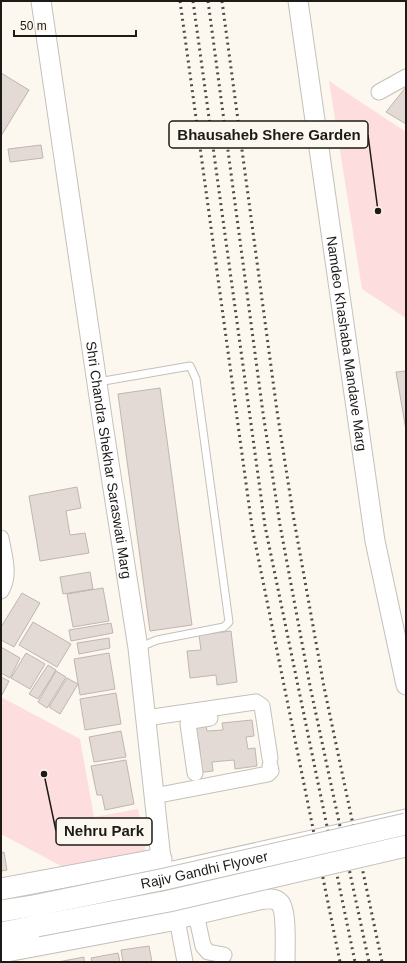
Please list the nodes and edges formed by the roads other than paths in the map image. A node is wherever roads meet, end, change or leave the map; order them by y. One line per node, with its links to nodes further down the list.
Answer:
1 (41, 1): 5 (street, Shri Chandra Shekhar Saraswati Marg)
2 (298, 1): 9 (street, Namdeo Khashaba Mandave Marg)
3 (406, 78): 4 (street)
4 (379, 92)
5 (97, 382): 8 (street, Shri Chandra Shekhar Saraswati Marg); 8 (lane)
6 (1, 538): 7 (street)
7 (1, 591)
8 (138, 648): 11 (street, Shri Chandra Shekhar Saraswati Marg)
9 (406, 685)
10 (262, 710): 11 (street); 13 (street); 14 (street)
11 (146, 718): 15 (street, Shri Chandra Shekhar Saraswati Marg)
12 (183, 732): 14 (street)
13 (195, 773)
14 (190, 789): 15 (street)
15 (154, 796): 19 (street, Shri Chandra Shekhar Saraswati Marg)
16 (406, 813): 19 (lane)
17 (406, 824): 21 (main road, Rajiv Gandhi Flyover, bridge)
18 (406, 846): 23 (main road, Rajiv Gandhi Flyover, bridge)
19 (162, 863): 20 (main road); 22 (street, Shri Chandra Shekhar Saraswati Marg)
20 (1, 889)
21 (1, 911)
22 (186, 916): 24 (main road); 25 (street); 27 (street); 28 (street)
23 (1, 933)
24 (1, 952)
25 (208, 952): 26 (street); 27 (street)
26 (224, 955)
27 (185, 959)
28 (285, 962)

